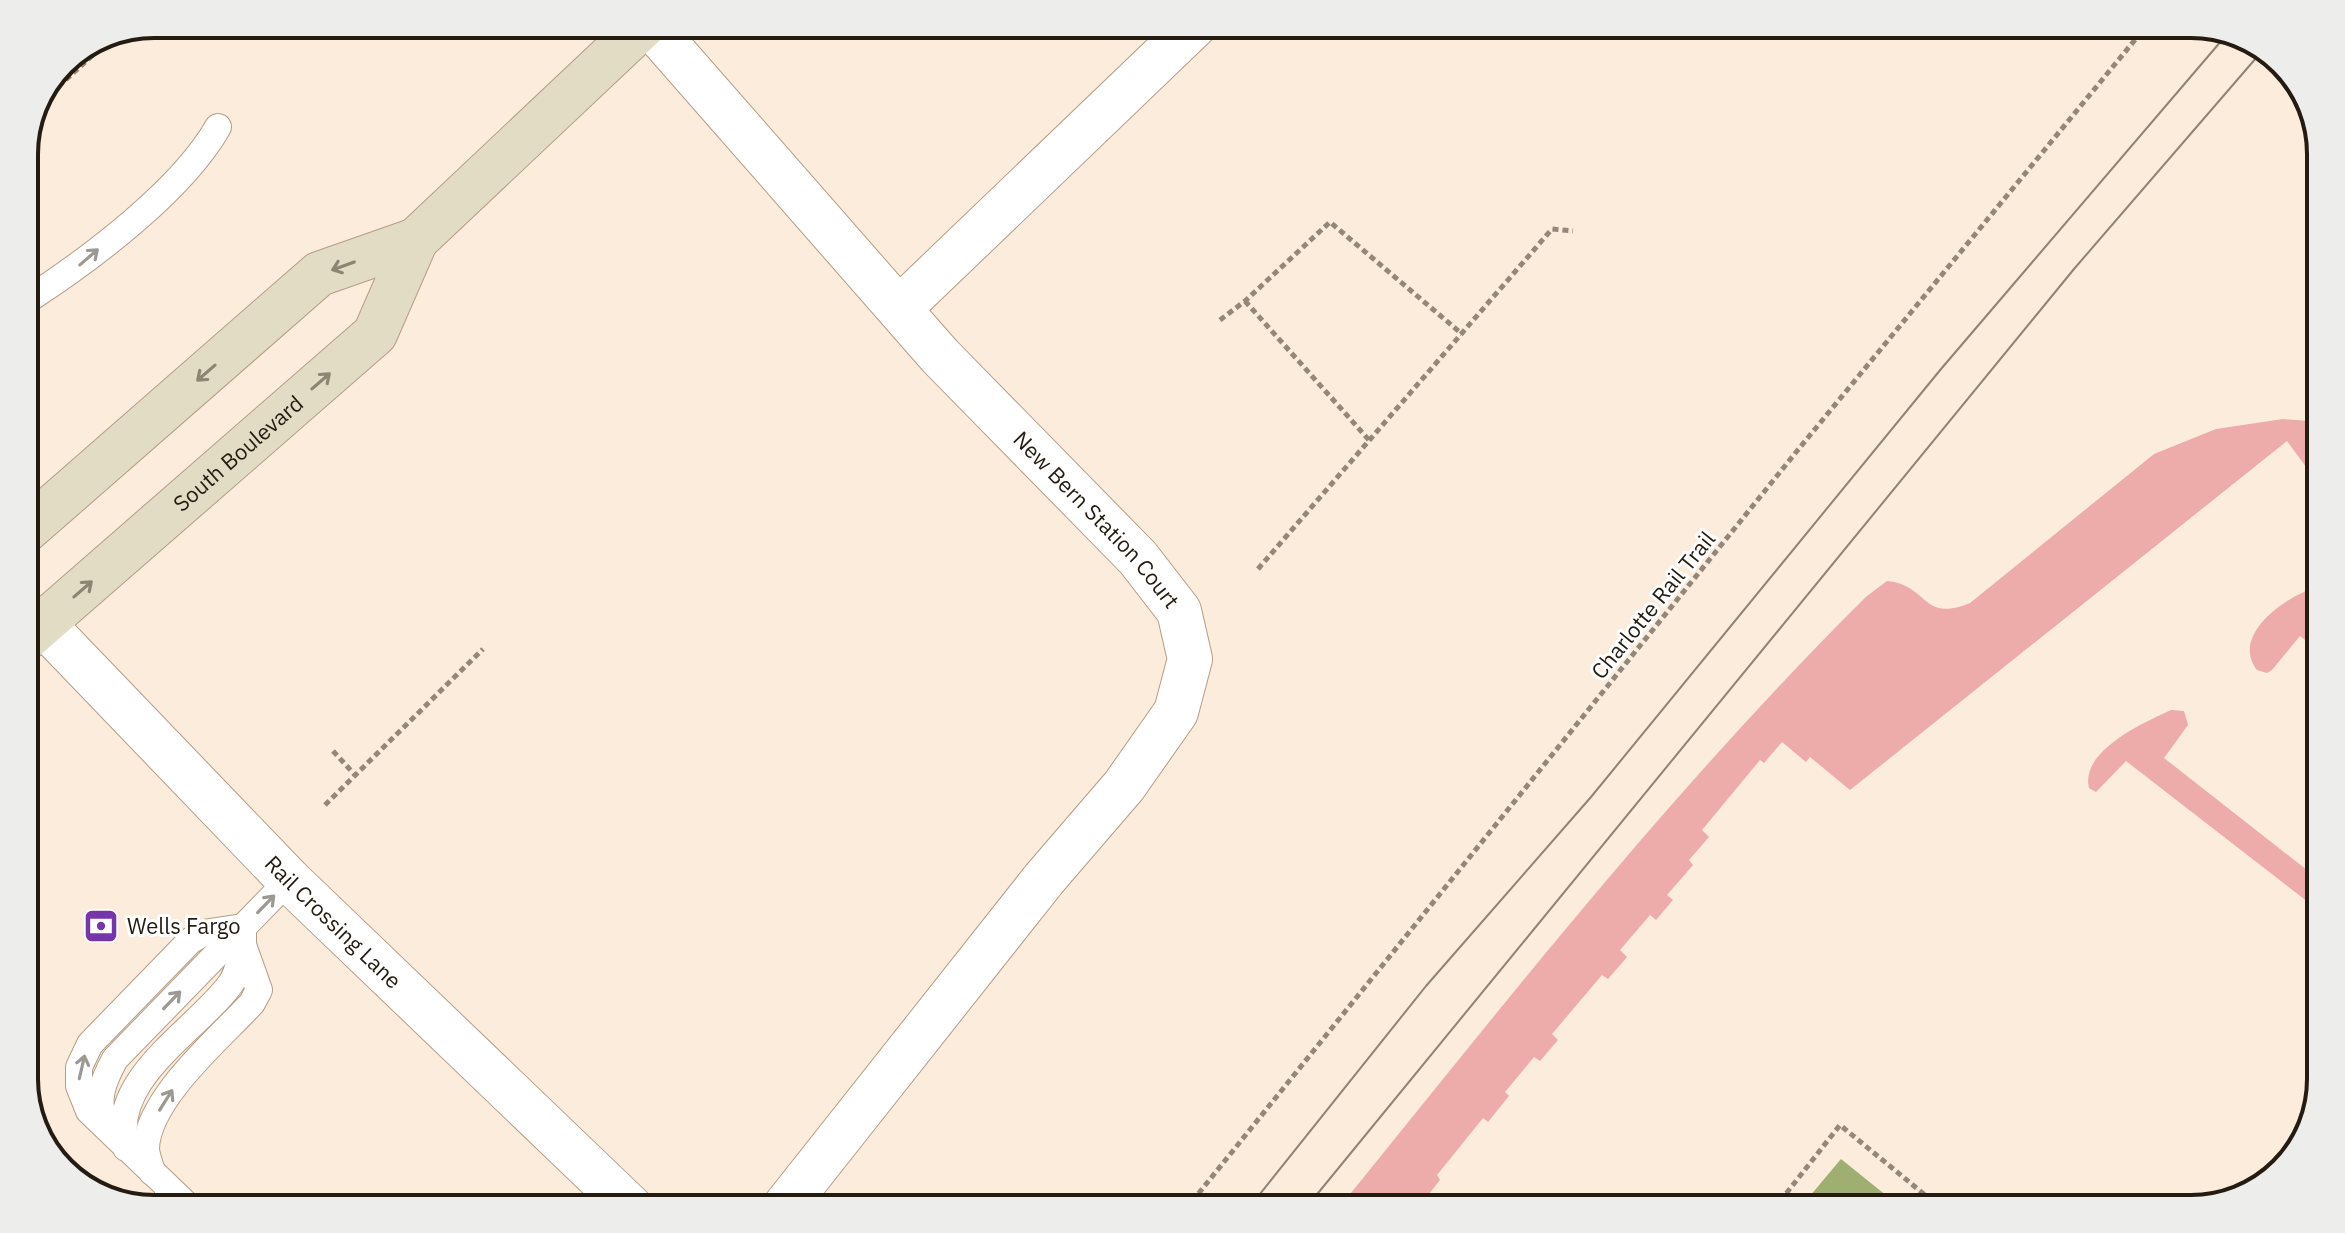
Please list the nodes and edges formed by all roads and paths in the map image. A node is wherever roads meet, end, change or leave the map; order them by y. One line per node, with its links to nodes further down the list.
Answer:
1 (632, 38): 9 (main road, South Boulevard)
2 (659, 38): 12 (street, New Bern Station Court)
3 (1181, 38): 12 (street)
4 (2136, 38): 31 (path, Charlotte Rail Trail)
5 (93, 55): 6 (path)
6 (63, 82)
7 (218, 127): 10 (lane, one-way to 7)
8 (1573, 231): 14 (path)
9 (416, 240): 16 (main road, South Boulevard, one-way to 16); 18 (main road, South Boulevard, one-way to 9)
10 (38, 293)
11 (1245, 301): 13 (path); 14 (path); 15 (path)
12 (900, 308): 30 (street, New Bern Station Court)
13 (1220, 320)
14 (1462, 334): 15 (path)
15 (1369, 440): 17 (path)
16 (38, 520)
17 (1258, 569)
18 (38, 628)
19 (38, 637): 24 (street, Rail Crossing Lane)
20 (483, 649): 22 (path)
21 (333, 751): 22 (path)
22 (355, 775): 23 (path)
23 (325, 805)
24 (289, 880): 25 (lane, one-way to 24); 29 (street, Rail Crossing Lane)
25 (243, 936): 26 (lane); 26 (lane, one-way to 25); 27 (lane, one-way to 25)
26 (118, 1140): 27 (lane)
27 (152, 1172): 28 (lane)
28 (176, 1195)
29 (617, 1195)
30 (794, 1195)
31 (1197, 1195)
32 (1785, 1195): 33 (path)
33 (1926, 1195)

